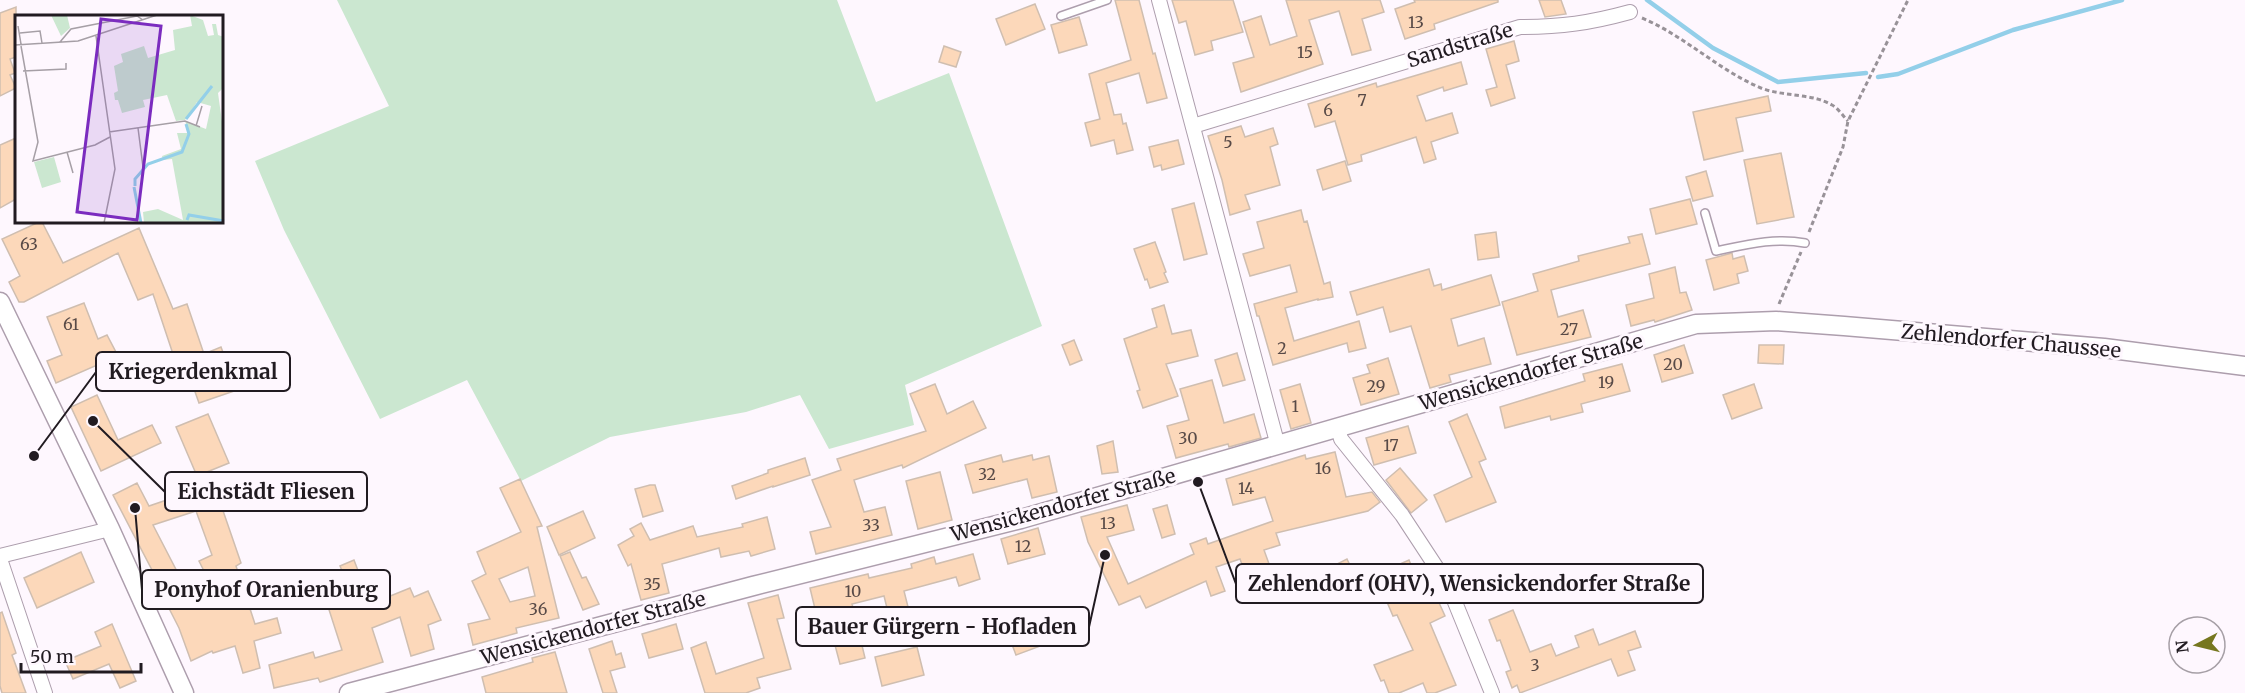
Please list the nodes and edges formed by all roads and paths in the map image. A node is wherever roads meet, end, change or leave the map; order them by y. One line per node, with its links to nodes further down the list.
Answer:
1 (1107, 0): 5 (lane)
2 (1159, 0): 7 (street)
3 (1908, 0): 6 (path)
4 (1630, 12): 6 (path); 7 (street, Sandstraße)
5 (1061, 16)
6 (1848, 121): 9 (path)
7 (1193, 126): 14 (street)
8 (1705, 213): 9 (lane)
9 (1805, 243): 11 (path)
10 (0, 302): 15 (main road)
11 (1777, 316): 12 (main road, Zehlendorfer Chaussee); 13 (main road, Wensickendorfer Straße)
12 (2245, 366)
13 (1338, 428): 14 (main road, Wensickendorfer Straße); 20 (street)
14 (1278, 446): 19 (main road, Wensickendorfer Straße)
15 (110, 529): 16 (street); 18 (main road)
16 (0, 557): 17 (street)
17 (45, 693)
18 (184, 693)
19 (349, 693)
20 (1491, 693)

